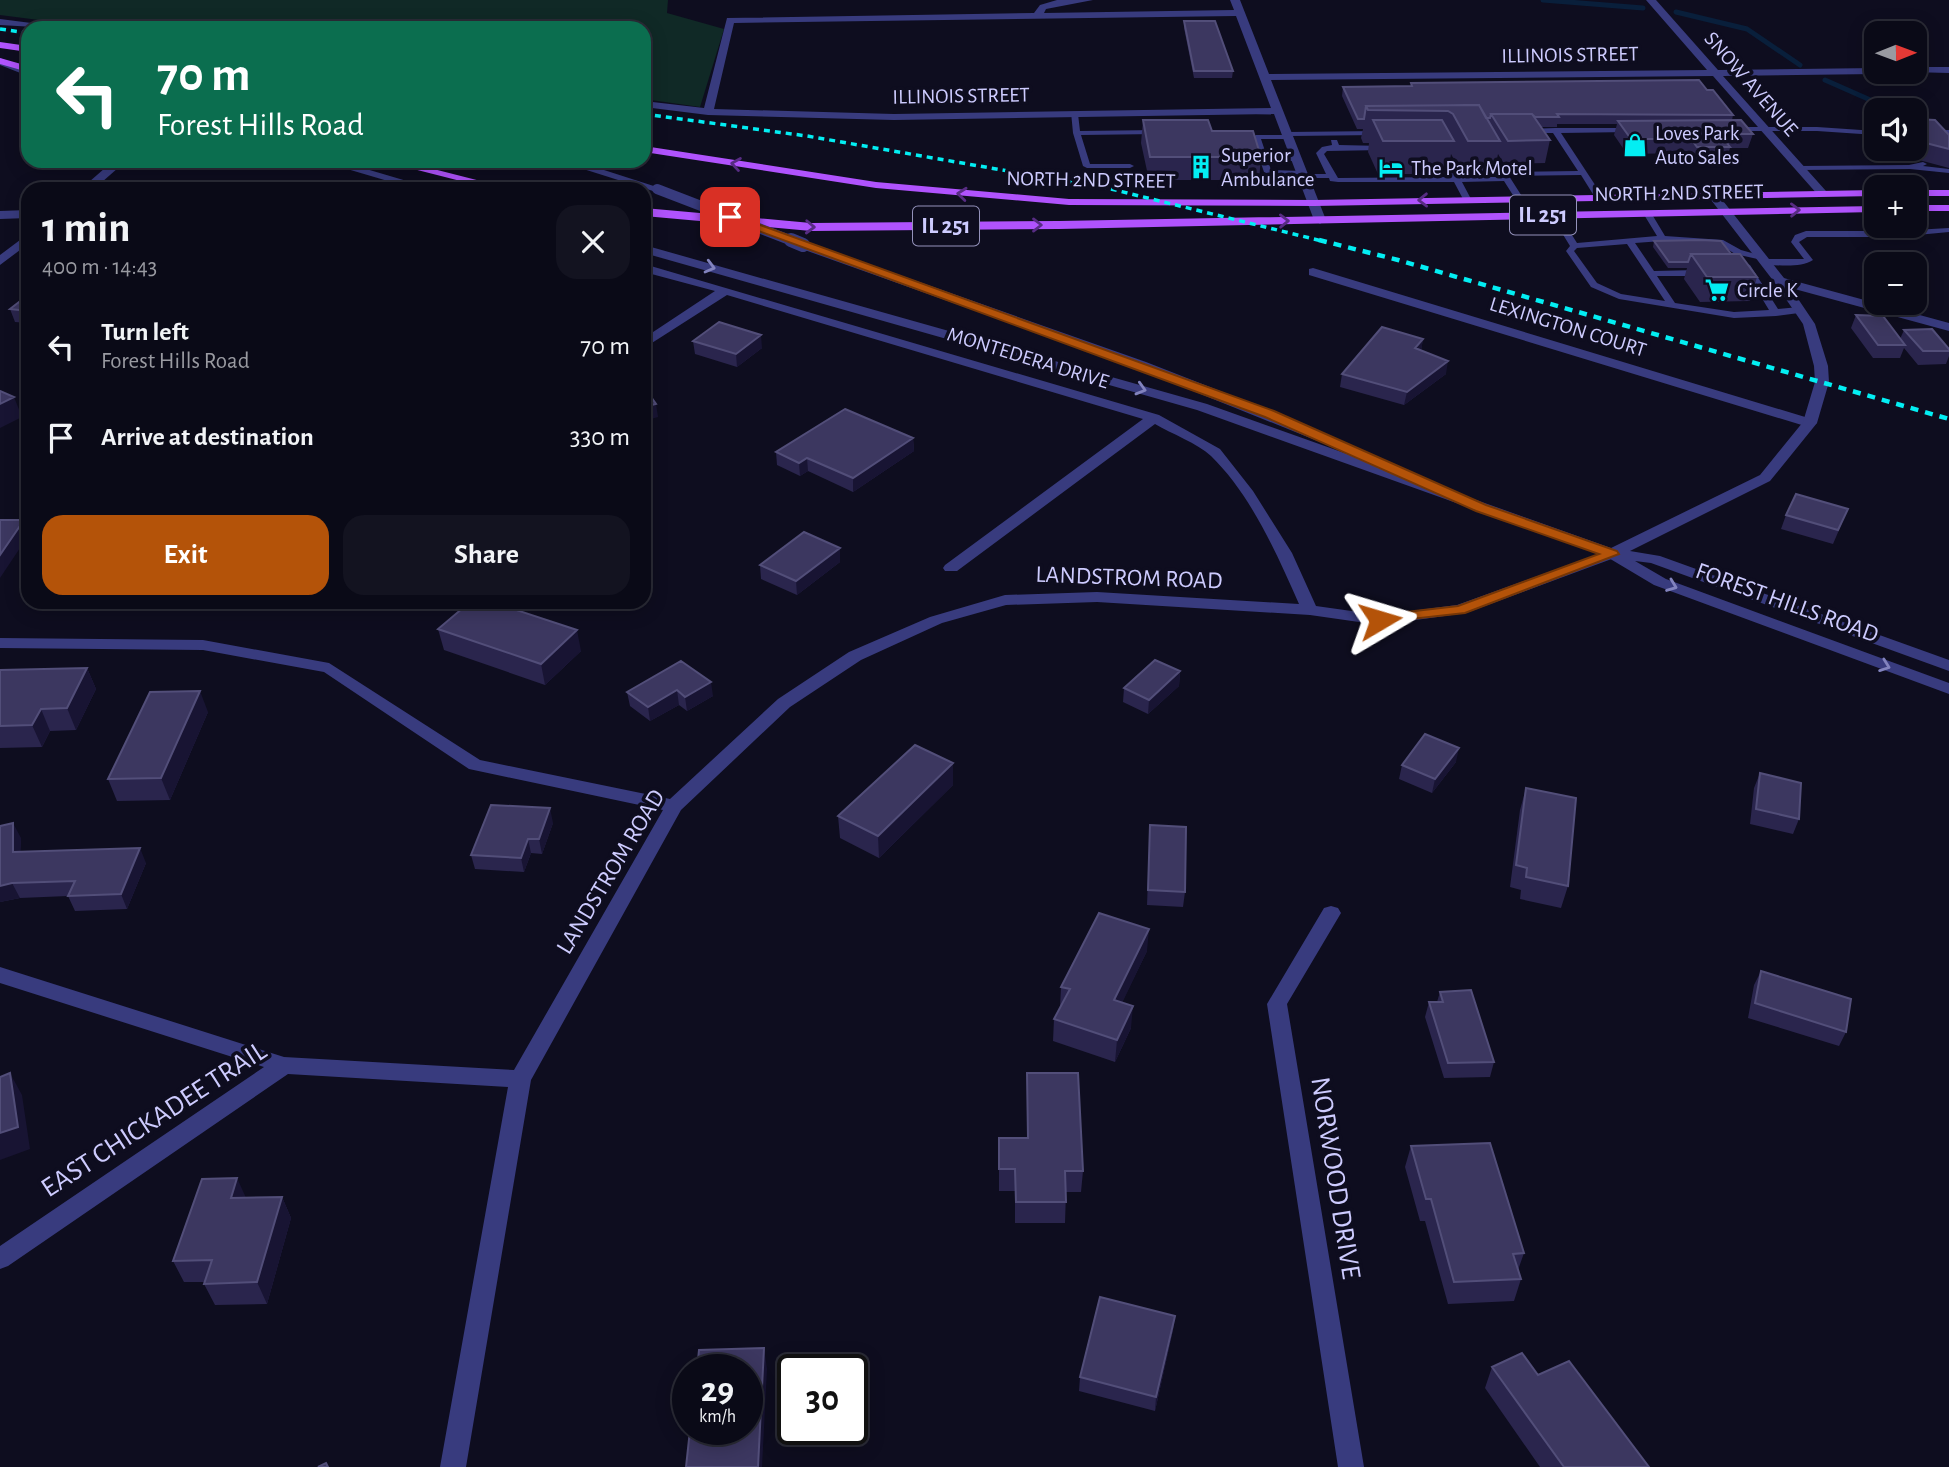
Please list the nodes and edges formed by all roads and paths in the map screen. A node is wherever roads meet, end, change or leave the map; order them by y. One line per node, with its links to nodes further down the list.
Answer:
1 (1088, 0): 5 (street)
2 (1235, 0): 4 (street)
3 (1651, 0): 15 (street, SNOW AVENUE)
4 (1240, 13): 5 (street); 16 (street)
5 (1037, 16): 19 (street)
6 (0, 22): 7 (street)
7 (21, 25)
8 (0, 44): 9 (main road)
9 (21, 48)
10 (0, 61): 11 (street)
11 (21, 68)
12 (1927, 70): 13 (street)
13 (1949, 70)
14 (1864, 71): 15 (street, ILLINOIS STREET)
15 (1716, 73): 16 (street, ILLINOIS STREET); 22 (street, SNOW AVENUE)
16 (1265, 77): 18 (street)
17 (651, 105): 19 (street, ILLINOIS STREET)
18 (1278, 111): 20 (street, ILLINOIS STREET); 33 (street)
19 (708, 112): 20 (street, ILLINOIS STREET)
20 (1074, 114): 30 (lane)
21 (1726, 129): 22 (lane)
22 (1766, 129): 32 (lane); 48 (street, SNOW AVENUE)
23 (1634, 130): 25 (lane)
24 (1516, 131): 25 (lane)
25 (1555, 131): 49 (lane)
26 (1949, 131): 29 (lane)
27 (1173, 132): 30 (lane)
28 (1394, 132): 31 (lane)
29 (1927, 132)
30 (1077, 133): 42 (lane)
31 (1329, 133): 33 (lane); 35 (lane)
32 (1864, 133)
33 (1288, 135): 39 (lane); 40 (street)
34 (1483, 142): 53 (lane)
35 (1337, 147): 36 (lane); 52 (lane)
36 (1389, 148)
37 (1428, 148): 54 (lane)
38 (651, 150): 68 (main road, NORTH 2ND STREET / IL 251, one-way to 38)
39 (1263, 159): 40 (lane); 51 (lane)
40 (1297, 159): 51 (street)
41 (1923, 164): 43 (lane)
42 (1130, 166)
43 (1909, 167): 48 (lane); 50 (lane)
44 (112, 168): 55 (street)
45 (352, 168): 56 (street)
46 (418, 168): 57 (main road)
47 (587, 168): 58 (street, FOREST HILLS ROAD, bridge)
48 (1800, 168): 61 (street, SNOW AVENUE)
49 (1583, 173): 53 (lane); 65 (lane)
50 (1948, 174)
51 (1302, 175): 52 (lane); 68 (street)
52 (1331, 176): 54 (lane)
53 (1504, 176): 54 (lane); 66 (lane)
54 (1457, 179): 67 (lane)
55 (95, 182)
56 (403, 182)
57 (476, 182)
58 (634, 182)
59 (651, 187): 104 (street, FOREST HILLS ROAD, bridge)
60 (1949, 192): 63 (main road)
61 (1822, 193): 62 (main road, NORTH 2ND STREET / IL 251); 64 (main road, NORTH 2ND STREET / IL 251)
62 (1864, 193)
63 (1927, 193)
64 (1712, 194): 65 (main road, NORTH 2ND STREET / IL 251); 72 (street, LANDSTROM ROAD)
65 (1599, 197): 66 (main road, NORTH 2ND STREET / IL 251)
66 (1518, 198): 67 (main road, NORTH 2ND STREET / IL 251)
67 (1467, 200): 68 (main road, NORTH 2ND STREET / IL 251, one-way to 68)
68 (1314, 203): 78 (street)
69 (1927, 208): 70 (main road)
70 (1949, 208)
71 (1864, 209): 72 (main road, NORTH 2ND STREET / IL 251, one-way to 71)
72 (1727, 211): 74 (main road, NORTH 2ND STREET / IL 251); 86 (street, LANDSTROM ROAD)
73 (651, 213): 78 (main road, NORTH 2ND STREET / IL 251, one-way to 78)
74 (1647, 213): 77 (main road, NORTH 2ND STREET / IL 251); 80 (lane)
75 (21, 214): 76 (street)
76 (0, 215)
77 (1555, 215): 78 (main road, NORTH 2ND STREET / IL 251); 83 (lane)
78 (1320, 220)
79 (1949, 230): 86 (lane)
80 (1662, 239): 81 (lane); 85 (lane)
81 (1630, 242): 83 (lane); 94 (lane)
82 (21, 244): 87 (street)
83 (1574, 246): 97 (lane)
84 (651, 251): 104 (street, FOREST HILLS ROAD, one-way to 104)
85 (1738, 253): 86 (lane); 93 (lane)
86 (1764, 260): 95 (street, LANDSTROM ROAD)
87 (0, 261)
88 (651, 270): 96 (street, MONTEDERA DRIVE)
89 (1313, 272): 103 (street, LEXINGTON COURT)
90 (1697, 272): 91 (lane); 94 (lane)
91 (1712, 273)
92 (1738, 273): 93 (lane)
93 (1751, 273): 99 (lane)
94 (1652, 274): 97 (lane)
95 (1780, 281): 98 (street, LANDSTROM ROAD); 100 (street)
96 (725, 290): 101 (street); 102 (street, MONTEDERA DRIVE)
97 (1672, 304): 99 (lane)
98 (1799, 310): 99 (lane); 103 (street, LANDSTROM ROAD)
99 (1776, 313)
100 (1949, 327)
101 (651, 339)
102 (1154, 418): 106 (street); 107 (street, MONTEDERA DRIVE)
103 (1810, 423): 105 (street, LANDSTROM ROAD)
104 (1481, 508): 105 (street, FOREST HILLS ROAD)
105 (1612, 554): 107 (street, LANDSTROM ROAD); 109 (street, FOREST HILLS ROAD); 110 (street, FOREST HILLS ROAD, one-way to 110)
106 (951, 568)
107 (1310, 610): 111 (street, LANDSTROM ROAD)
108 (0, 643): 111 (street)
109 (1949, 666)
110 (1949, 689)
111 (674, 806): 115 (street, LANDSTROM ROAD)
112 (1331, 913): 118 (street, NORWOOD DRIVE)
113 (0, 975): 114 (street)
114 (284, 1065): 115 (street, EAST CHICKADEE TRAIL); 116 (street, EAST CHICKADEE TRAIL)
115 (520, 1079): 117 (street, LANDSTROM ROAD)
116 (0, 1259)
117 (453, 1467)
118 (1351, 1467)

